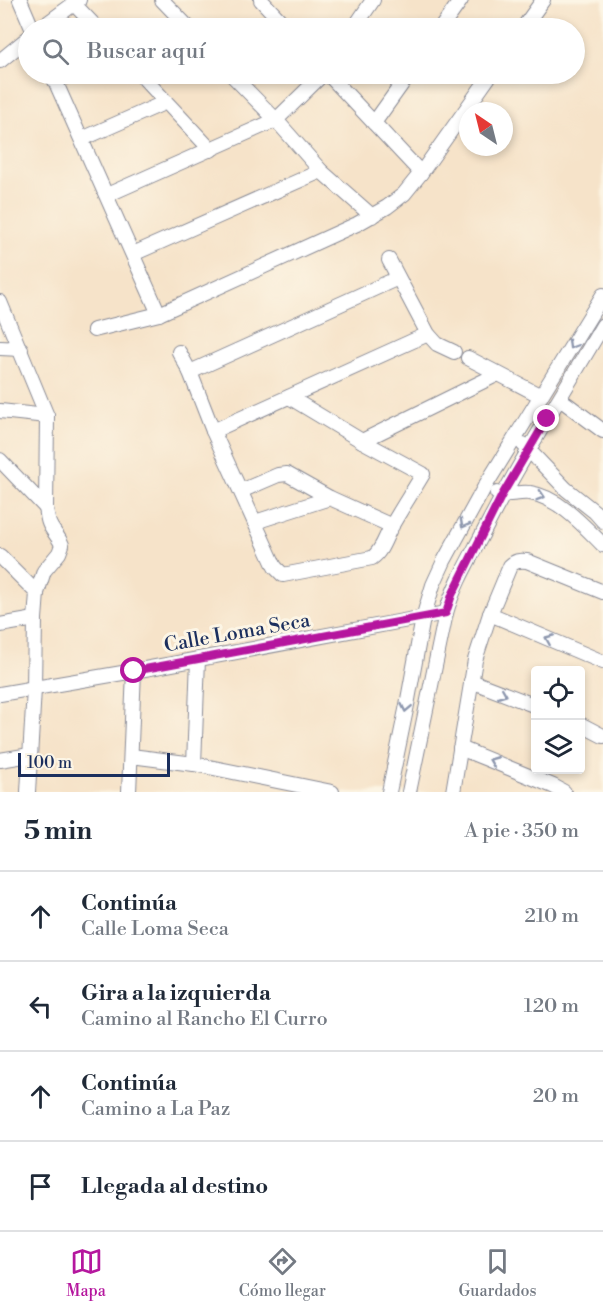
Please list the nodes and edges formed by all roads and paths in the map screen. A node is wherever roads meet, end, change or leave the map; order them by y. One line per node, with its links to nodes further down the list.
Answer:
1 (20, 0): 8 (street)
2 (162, 0): 11 (street)
3 (261, 0): 12 (street)
4 (461, 0): 14 (street)
5 (543, 0): 15 (street)
6 (76, 2): 9 (street); 10 (street)
7 (367, 3): 13 (street)
8 (28, 18)
9 (54, 18)
10 (89, 18)
11 (179, 18)
12 (278, 18)
13 (359, 18)
14 (448, 18)
15 (530, 18)
16 (18, 46): 17 (street)
17 (0, 61)
18 (57, 84): 28 (street)
19 (149, 84): 25 (street)
20 (241, 84): 26 (street)
21 (313, 84): 26 (street)
22 (337, 84): 27 (street)
23 (402, 84): 27 (street)
24 (484, 84): 31 (street)
25 (166, 102): 28 (street); 29 (street)
26 (276, 120): 29 (street); 30 (street)
27 (374, 123): 31 (street)
28 (82, 139): 32 (street)
29 (211, 150): 32 (street)
30 (321, 171): 33 (street); 34 (street)
31 (421, 173): 33 (street)
32 (107, 195): 34 (street)
33 (372, 216): 39 (street)
34 (133, 254): 39 (street)
35 (389, 260): 36 (street)
36 (398, 278): 42 (street); 48 (street)
37 (603, 295): 50 (street, one-way to 50)
38 (0, 302): 44 (street)
39 (159, 314): 41 (street)
40 (603, 325): 52 (street)
41 (94, 330)
42 (428, 334): 46 (street); 51 (street)
43 (0, 348): 44 (street)
44 (21, 349): 55 (street)
45 (179, 352): 48 (street)
46 (454, 352)
47 (468, 358): 49 (street)
48 (190, 372): 57 (street)
49 (498, 374): 50 (street); 60 (street)
50 (541, 396): 53 (street)
51 (289, 397): 57 (street); 60 (street)
52 (560, 399): 56 (street); 58 (street)
53 (533, 409): 56 (street); 59 (street)
54 (0, 411): 55 (street)
55 (47, 416): 67 (street)
56 (547, 419): 61 (street)
57 (213, 431): 64 (street)
58 (603, 431)
59 (516, 438): 61 (street); 63 (street)
60 (362, 441): 70 (street)
61 (528, 448): 65 (street); 68 (street)
62 (0, 460): 67 (street)
63 (484, 488): 65 (street); 77 (street, one-way to 77)
64 (241, 491): 66 (street); 69 (street)
65 (502, 495): 71 (street, one-way to 71); 75 (street)
66 (330, 498): 69 (street); 70 (street)
67 (46, 508): 74 (street)
68 (603, 521)
69 (255, 522): 70 (street)
70 (392, 526)
71 (603, 545)
72 (0, 556): 74 (street)
73 (603, 592): 76 (street)
74 (37, 593): 78 (street)
75 (446, 613): 77 (street, Calle Loma Seca); 98 (street)
76 (490, 614): 81 (street, one-way to 76); 83 (street)
77 (423, 618): 80 (street, Calle Loma Seca); 97 (street, one-way to 97)
78 (35, 619): 79 (street); 84 (street)
79 (0, 625)
80 (198, 659): 82 (street, Calle Loma Seca); 93 (street)
81 (603, 662)
82 (134, 671): 84 (street, Calle Loma Seca); 91 (street)
83 (471, 681): 86 (street, one-way to 86); 89 (street)
84 (34, 689): 85 (street, Calle Loma Seca); 90 (street)
85 (0, 694)
86 (531, 704)
87 (585, 727): 88 (street)
88 (603, 736)
89 (460, 748): 99 (street); 100 (street, one-way to 89)
90 (30, 755): 92 (street); 94 (street)
91 (132, 756): 93 (street); 95 (street)
92 (0, 760)
93 (194, 764): 96 (street)
94 (28, 792)
95 (129, 792)
96 (332, 792)
97 (389, 792)
98 (409, 792)
99 (453, 792)
100 (564, 792)

